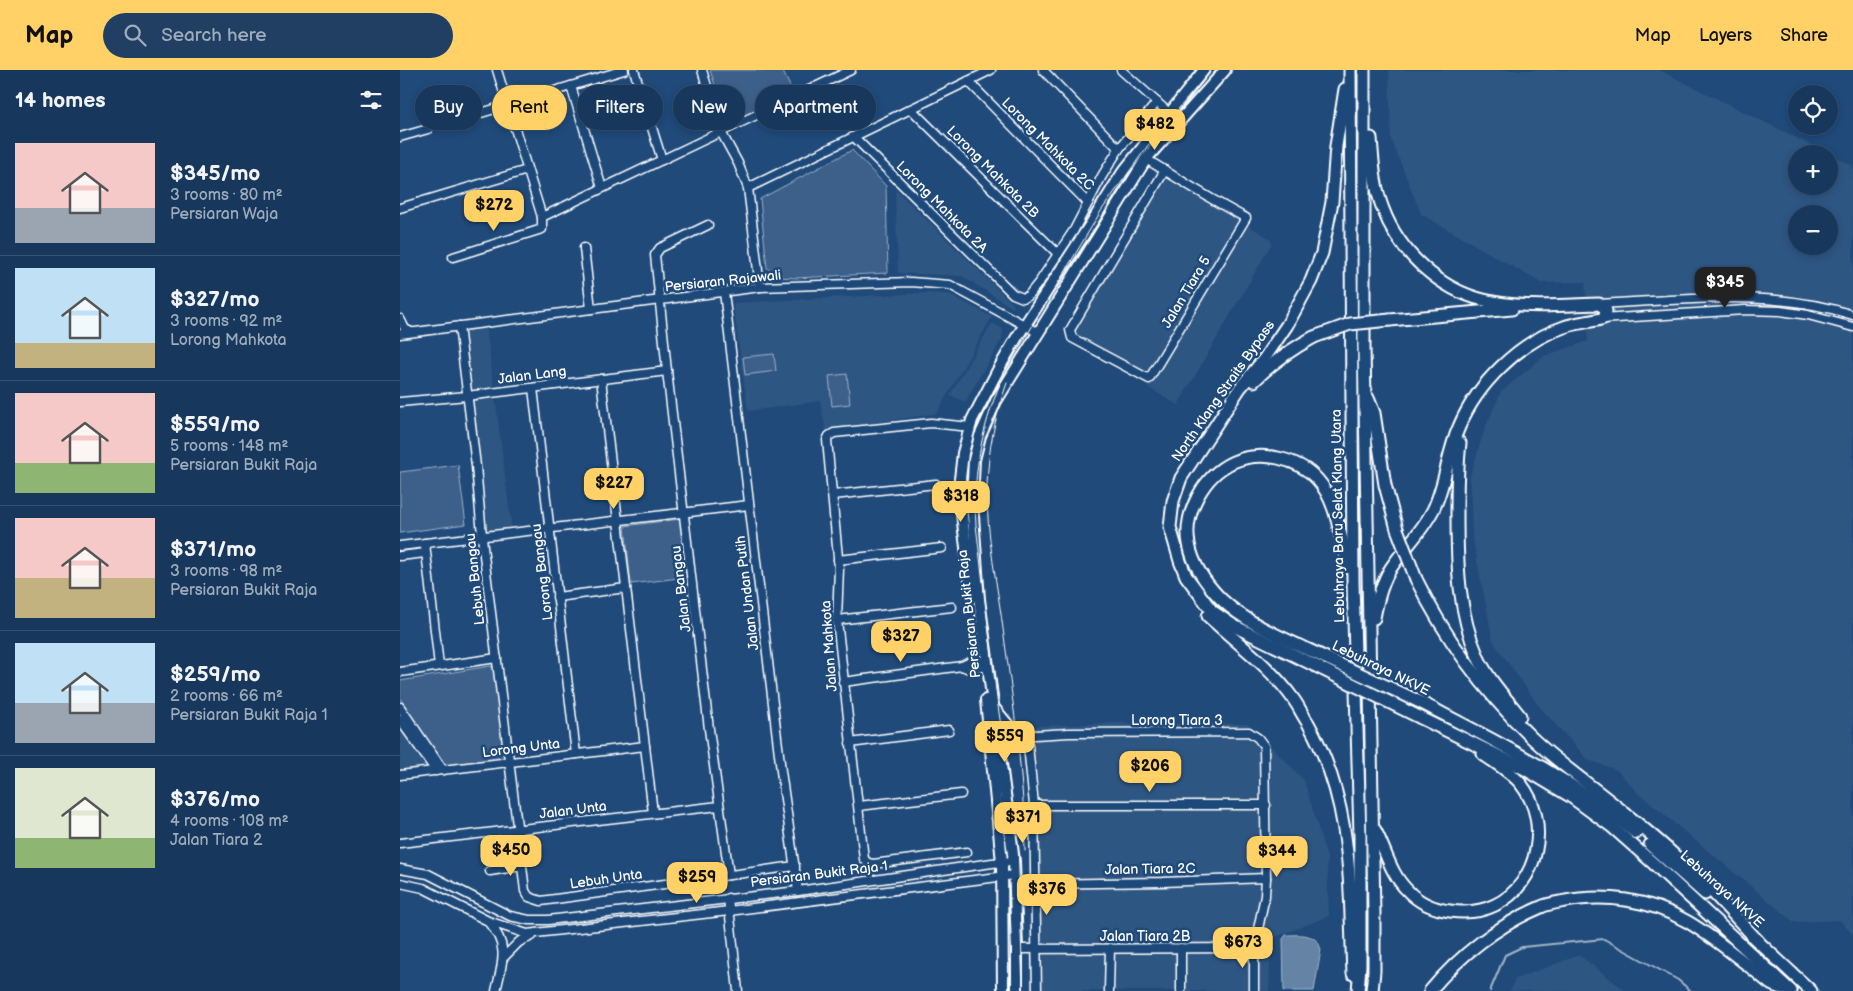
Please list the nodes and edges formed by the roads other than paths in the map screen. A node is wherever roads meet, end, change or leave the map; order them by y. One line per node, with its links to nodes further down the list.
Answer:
1 (497, 70): 14 (street)
2 (624, 70): 15 (street)
3 (634, 70): 28 (street)
4 (702, 70): 23 (street)
5 (851, 70): 23 (street)
6 (991, 70): 13 (street)
7 (1043, 70): 26 (street)
8 (1121, 70): 18 (street)
9 (1204, 70): 20 (main road, Persiaran Bukit Raja)
10 (1225, 70): 27 (main road, Persiaran Bukit Raja)
11 (1349, 70): 61 (highway, North Klang Straits Bypass); 78 (highway, Lebuhraya Baru Selat Klang Utara)
12 (1364, 70): 17 (highway, Lebuhraya Baru Selat Klang Utara)
13 (968, 81): 19 (street); 33 (street, Lorong Mahkota 2C)
14 (501, 85)
15 (571, 86): 16 (street); 31 (street)
16 (567, 87)
17 (1364, 89): 43 (highway); 58 (highway, Lebuhraya Baru Selat Klang Utara)
18 (1157, 102): 20 (street); 26 (street)
19 (911, 109): 25 (street); 38 (street, Lorong Mahkota 2B)
20 (1169, 113): 49 (main road, Persiaran Bukit Raja)
21 (424, 130): 24 (street)
22 (515, 130): 29 (street)
23 (721, 132): 28 (street); 32 (street)
24 (400, 137)
25 (854, 137): 32 (street); 38 (street, Lorong Mahkota 2A)
26 (1119, 149): 33 (street)
27 (1146, 159): 30 (street); 53 (main road, Persiaran Bukit Raja)
28 (662, 160): 31 (street)
29 (527, 170): 34 (street); 35 (street)
30 (1165, 170): 30 (street, Jalan Tiara 5)
31 (602, 188): 35 (street)
32 (748, 188): 40 (street)
33 (1088, 203): 38 (street)
34 (400, 208)
35 (542, 217): 39 (street)
36 (708, 225): 42 (street, Jalan Bangau)
37 (584, 248): 45 (street)
38 (1058, 254)
39 (453, 257)
40 (760, 287): 41 (street, Persiaran Rajawali); 49 (street, Persiaran Rajawali)
41 (724, 292): 42 (street, Persiaran Rajawali); 66 (street, Jalan Undan Putih)
42 (659, 300): 45 (street, Persiaran Rajawali); 55 (street, Jalan Bangau)
43 (1538, 304): 44 (highway); 61 (highway, bridge)
44 (1599, 304): 46 (street); 48 (highway)
45 (591, 309): 50 (street, Persiaran Rajawali)
46 (1853, 315)
47 (400, 319): 52 (street)
48 (1601, 319): 51 (street); 62 (highway)
49 (1024, 325): 53 (street, Persiaran Rajawali); 63 (main road, Persiaran Bukit Raja)
50 (459, 326): 52 (street, Persiaran Rajawali); 59 (street, Lebuh Bangau)
51 (1853, 327)
52 (412, 332): 54 (street, Persiaran Rajawali)
53 (1039, 333): 89 (main road, Persiaran Bukit Raja)
54 (400, 334)
55 (666, 371): 56 (street, Jalan Lang); 67 (street, Jalan Bangau)
56 (601, 379): 57 (street, Jalan Lang); 68 (street)
57 (533, 388): 59 (street, Jalan Lang); 70 (street, Lorong Bangau)
58 (1366, 392): 83 (highway, Lebuhraya Baru Selat Klang Utara); 102 (highway, bridge)
59 (467, 396): 60 (street, Jalan Lang); 71 (street, Lebuh Bangau)
60 (400, 402)
61 (1226, 408): 69 (highway, North Klang Straits Bypass)
62 (1465, 414): 83 (highway); 102 (highway)
63 (970, 427): 65 (street, Jalan Mahkota); 85 (main road, Persiaran Bukit Raja)
64 (936, 484): 65 (street)
65 (833, 495): 77 (street, Jalan Mahkota)
66 (750, 505): 67 (street); 116 (street, Jalan Undan Putih)
67 (684, 513): 68 (street); 106 (street, Jalan Bangau)
68 (618, 521): 70 (street); 79 (street)
69 (1170, 527): 92 (highway, North Klang Straits Bypass, bridge); 146 (highway)
70 (549, 529): 71 (street); 80 (street, Lorong Bangau)
71 (482, 537): 72 (street); 84 (street, Lebuh Bangau)
72 (425, 543): 73 (street); 75 (street)
73 (400, 546)
74 (942, 548): 77 (street)
75 (425, 553): 76 (street); 86 (street)
76 (400, 556)
77 (838, 560): 82 (street, Jalan Mahkota)
78 (1353, 582): 131 (highway, Lebuhraya NKVE, bridge); 147 (highway, Lebuhraya Baru Selat Klang Utara)
79 (626, 588): 80 (street); 96 (street)
80 (557, 597): 98 (street, Lorong Bangau)
81 (952, 606): 82 (street)
82 (837, 620): 88 (street, Jalan Mahkota)
83 (1371, 634): 109 (highway, Lebuhraya Baru Selat Klang Utara)
84 (497, 658): 86 (street); 99 (street, Lebuh Bangau)
85 (981, 664): 88 (street); 114 (main road, Persiaran Bukit Raja)
86 (439, 666): 87 (street)
87 (400, 672)
88 (843, 682): 95 (street, Jalan Mahkota)
89 (993, 706): 94 (main road); 97 (main road, Persiaran Bukit Raja)
90 (400, 707): 100 (street)
91 (400, 720): 100 (street)
92 (1437, 725): 109 (highway); 150 (highway)
93 (949, 730): 95 (street)
94 (1022, 736): 97 (main road); 104 (street, Lorong Tiara 3); 105 (street)
95 (850, 743): 107 (street, Jalan Mahkota)
96 (645, 746): 98 (street, Lorong Unta); 108 (street)
97 (1000, 752): 113 (main road, Persiaran Bukit Raja)
98 (576, 754): 99 (street, Lorong Unta)
99 (509, 762): 100 (street, Lorong Unta); 110 (street, Lebuh Bangau)
100 (440, 770): 101 (street, Lorong Unta)
101 (400, 775)
102 (1599, 792): 131 (highway)
103 (961, 794): 107 (street)
104 (1266, 804): 105 (street); 122 (street, Lorong Tiara 3)
105 (1034, 805): 124 (street)
106 (720, 806): 108 (street, Jalan Unta); 119 (street, Jalan Bangau)
107 (859, 806): 112 (street, Jalan Mahkota)
108 (653, 813): 110 (street, Jalan Unta)
109 (1373, 826): 148 (highway, Lebuhraya Baru Selat Klang Utara)
110 (516, 829): 111 (street, Jalan Unta); 115 (street, Lebuh Bangau)
111 (400, 843)
112 (967, 852)
113 (1014, 861): 114 (street, Persiaran Bukit Raja 1); 120 (main road, Persiaran Bukit Raja)
114 (1002, 862): 121 (main road, Persiaran Bukit Raja); 125 (street, Persiaran Bukit Raja 1)
115 (521, 866): 118 (street); 127 (street, Lebuh Bangau)
116 (795, 866): 119 (street, Lebuh Unta); 125 (street, Jalan Undan Putih)
117 (400, 869): 126 (street, Persiaran Bukit Raja 1)
118 (490, 871)
119 (729, 875): 127 (street, Lebuh Unta)
120 (1014, 875): 121 (street, Persiaran Bukit Raja 1); 135 (main road, Persiaran Bukit Raja)
121 (1003, 876): 128 (street, Persiaran Bukit Raja 1); 140 (main road, Persiaran Bukit Raja)
122 (1266, 878): 124 (street, Jalan Tiara 2C); 134 (street, Lorong Tiara 3)
123 (400, 883): 129 (street, Persiaran Bukit Raja 1)
124 (1035, 884): 136 (street)
125 (798, 891): 126 (street, Persiaran Bukit Raja 1)
126 (728, 898): 128 (street)
127 (541, 901)
128 (729, 911): 130 (street, Persiaran Bukit Raja 1); 139 (street)
129 (488, 921): 130 (street, Persiaran Bukit Raja 1); 137 (street)
130 (539, 934): 137 (street)
131 (1758, 942): 151 (highway, Lebuhraya NKVE)
132 (1110, 948): 133 (street, Jalan Tiara 2B); 136 (street, Jalan Tiara 2B); 143 (street)
133 (1181, 948): 134 (street, Jalan Tiara 2B); 144 (street)
134 (1254, 948): 145 (street, Lorong Tiara 3)
135 (1017, 949): 136 (street, Jalan Tiara 2B); 141 (main road, Persiaran Bukit Raja)
136 (1036, 949): 142 (street)
137 (503, 958): 138 (street)
138 (496, 991)
139 (738, 991)
140 (1003, 991)
141 (1017, 991)
142 (1037, 991)
143 (1109, 991)
144 (1181, 991)
145 (1254, 991)
146 (1354, 991)
147 (1358, 991)
148 (1372, 991)
149 (1430, 991): 150 (highway)
150 (1791, 991)
151 (1811, 991)

